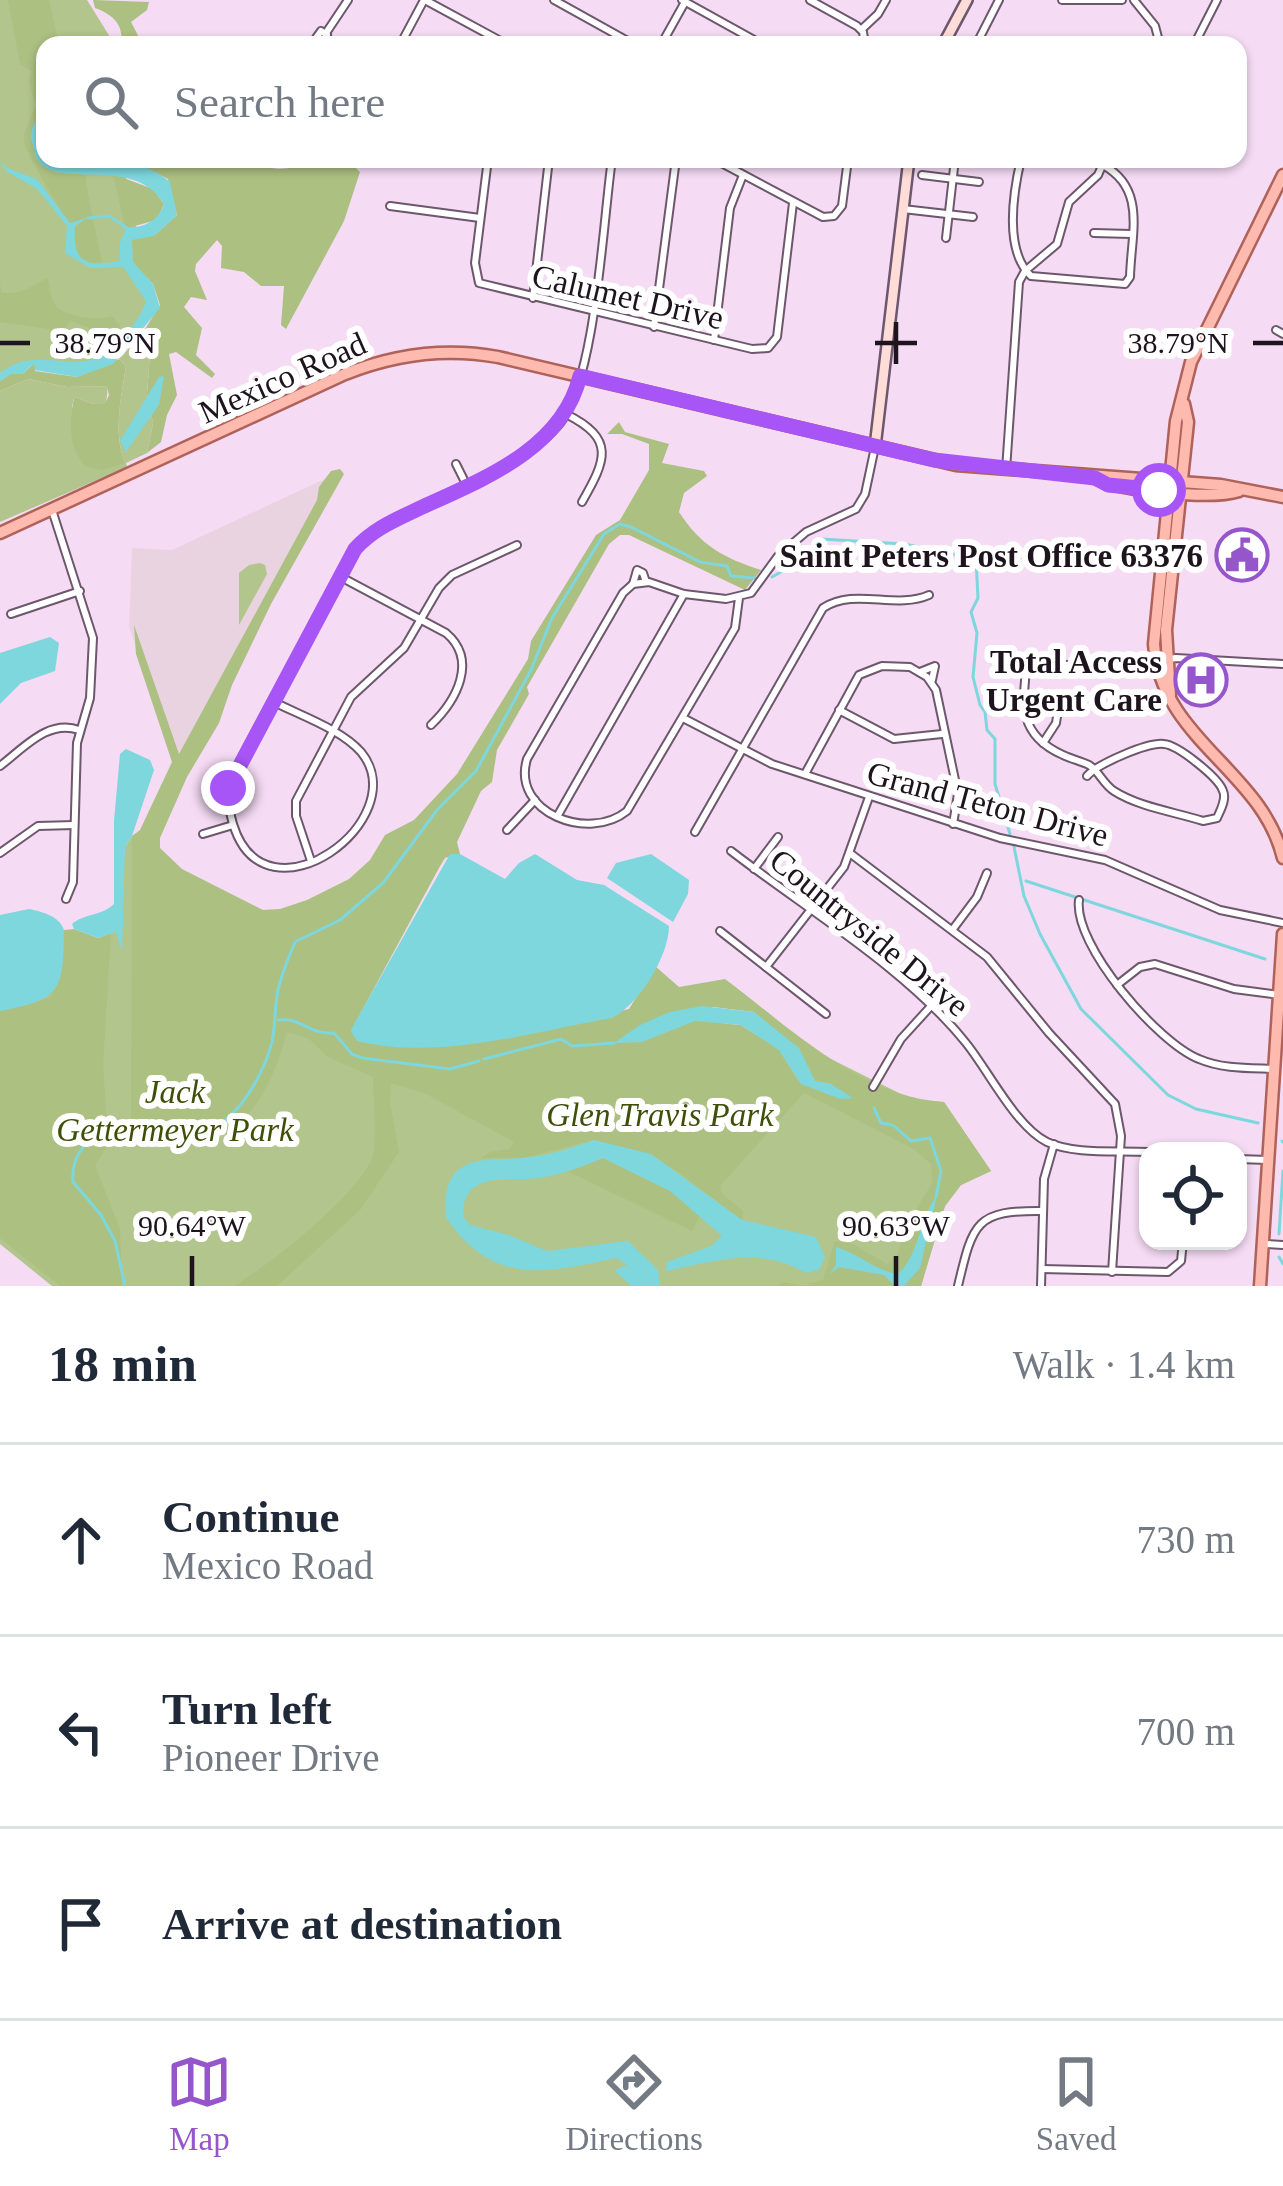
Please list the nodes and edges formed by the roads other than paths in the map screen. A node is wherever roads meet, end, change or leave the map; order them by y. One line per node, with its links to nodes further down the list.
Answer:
1 (348, 0): 15 (street)
2 (425, 0): 16 (street); 17 (street)
3 (554, 0): 18 (street)
4 (810, 0): 14 (street)
5 (886, 0): 14 (street)
6 (967, 0): 22 (street)
7 (999, 0): 23 (street)
8 (1062, 0): 9 (street)
9 (1122, 0)
10 (1134, 0): 24 (street)
11 (1205, 0): 13 (street)
12 (684, 1): 19 (street); 20 (street)
13 (1216, 2): 25 (street)
14 (861, 29): 21 (street)
15 (326, 33)
16 (405, 36)
17 (491, 36)
18 (619, 36)
19 (666, 36)
20 (747, 36)
21 (863, 36)
22 (948, 36)
23 (981, 36)
24 (1158, 36)
25 (1199, 36)
26 (487, 168): 47 (street)
27 (548, 168): 52 (street)
28 (611, 168): 53 (street)
29 (675, 168): 54 (street)
30 (730, 168): 37 (street)
31 (847, 168): 42 (street)
32 (908, 168): 44 (street)
33 (954, 168): 40 (street)
34 (1020, 168): 51 (street)
35 (1099, 168): 51 (street)
36 (1110, 168): 49 (street)
37 (743, 175): 42 (street); 55 (street)
38 (922, 175): 40 (street)
39 (1283, 175): 62 (main road)
40 (953, 179): 41 (street); 45 (street)
41 (979, 182)
42 (793, 203): 55 (street, Calumet Drive)
43 (390, 206): 47 (street)
44 (903, 209): 45 (street); 58 (street)
45 (949, 214): 46 (street); 50 (street)
46 (974, 217)
47 (480, 218): 52 (street, Calumet Drive)
48 (1094, 233): 49 (street)
49 (1131, 234): 51 (street)
50 (946, 238)
51 (1025, 271): 60 (street)
52 (533, 298): 53 (street, Calumet Drive)
53 (593, 313): 54 (street, Calumet Drive); 56 (street)
54 (654, 327): 55 (street, Calumet Drive)
55 (714, 340)
56 (580, 376): 57 (street); 58 (main road, Mexico Road); 65 (main road, Mexico Road)
57 (566, 414): 61 (street); 64 (street)
58 (875, 447): 60 (main road, Mexico Road); 72 (street)
59 (456, 464): 61 (street)
60 (1006, 470): 62 (main road, Mexico Road)
61 (467, 486): 68 (street)
62 (1176, 486): 63 (main road, Mexico Road); 75 (main road)
63 (1283, 497)
64 (582, 502)
65 (52, 510): 66 (main road, Mexico Road); 69 (street)
66 (0, 533)
67 (517, 545): 74 (street)
68 (340, 576): 74 (street); 79 (street)
69 (80, 591): 73 (street); 84 (street)
70 (683, 594): 72 (street); 94 (street); 95 (street)
71 (929, 595): 88 (street)
72 (739, 598): 82 (street)
73 (11, 614)
74 (422, 619): 83 (street); 85 (street)
75 (1161, 661): 76 (street); 87 (street); 106 (main road)
76 (1283, 664)
77 (920, 672): 78 (street); 78 (street); 80 (street)
78 (931, 681): 86 (street)
79 (272, 701): 85 (street); 98 (street)
80 (838, 710): 86 (street); 91 (street)
81 (1058, 710): 87 (street)
82 (683, 718): 88 (street, Grand Teton Drive); 95 (street)
83 (431, 725)
84 (80, 730): 89 (street); 96 (street)
85 (331, 733): 107 (street); 107 (street)
86 (942, 734): 97 (street)
87 (1038, 743): 90 (street)
88 (741, 749): 91 (street, Grand Teton Drive); 100 (street)
89 (0, 766)
90 (1094, 767): 90 (street); 92 (street)
91 (805, 775): 93 (street, Grand Teton Drive)
92 (1087, 776)
93 (869, 796): 97 (street, Grand Teton Drive); 105 (street)
94 (535, 800): 95 (street); 99 (street)
95 (557, 815)
96 (74, 824): 104 (street); 110 (street)
97 (953, 824): 113 (street, Grand Teton Drive)
98 (233, 825): 101 (street); 107 (street)
99 (507, 830)
100 (695, 832)
101 (203, 834)
102 (778, 837): 108 (street)
103 (731, 850): 108 (street, Countryside Drive)
104 (0, 853)
105 (851, 854): 112 (street); 114 (street)
106 (1283, 858)
107 (311, 861)
108 (754, 868): 112 (street, Countryside Drive)
109 (987, 873): 114 (street)
110 (66, 899)
111 (1079, 900): 119 (street)
112 (810, 911): 118 (street); 121 (street, Countryside Drive)
113 (1283, 923)
114 (953, 928): 126 (street)
115 (720, 931): 118 (street)
116 (1283, 934): 117 (main road)
117 (1282, 948): 120 (main road)
118 (766, 968): 122 (street)
119 (1117, 985): 120 (street); 123 (street)
120 (1279, 995): 123 (main road)
121 (932, 1006): 124 (street); 125 (street, Countryside Drive)
122 (826, 1014)
123 (1274, 1069): 129 (main road)
124 (873, 1087)
125 (1054, 1144): 126 (street); 130 (street)
126 (1120, 1150): 127 (street); 135 (street)
127 (1139, 1151)
128 (1247, 1159): 129 (street)
129 (1268, 1160): 131 (main road)
130 (1043, 1211): 134 (street); 136 (street)
131 (1262, 1244): 132 (street); 138 (main road)
132 (1283, 1245)
133 (1182, 1250): 135 (street)
134 (1042, 1269): 135 (street); 137 (street)
135 (1112, 1272)
136 (958, 1286)
137 (1041, 1286)
138 (1259, 1286)

